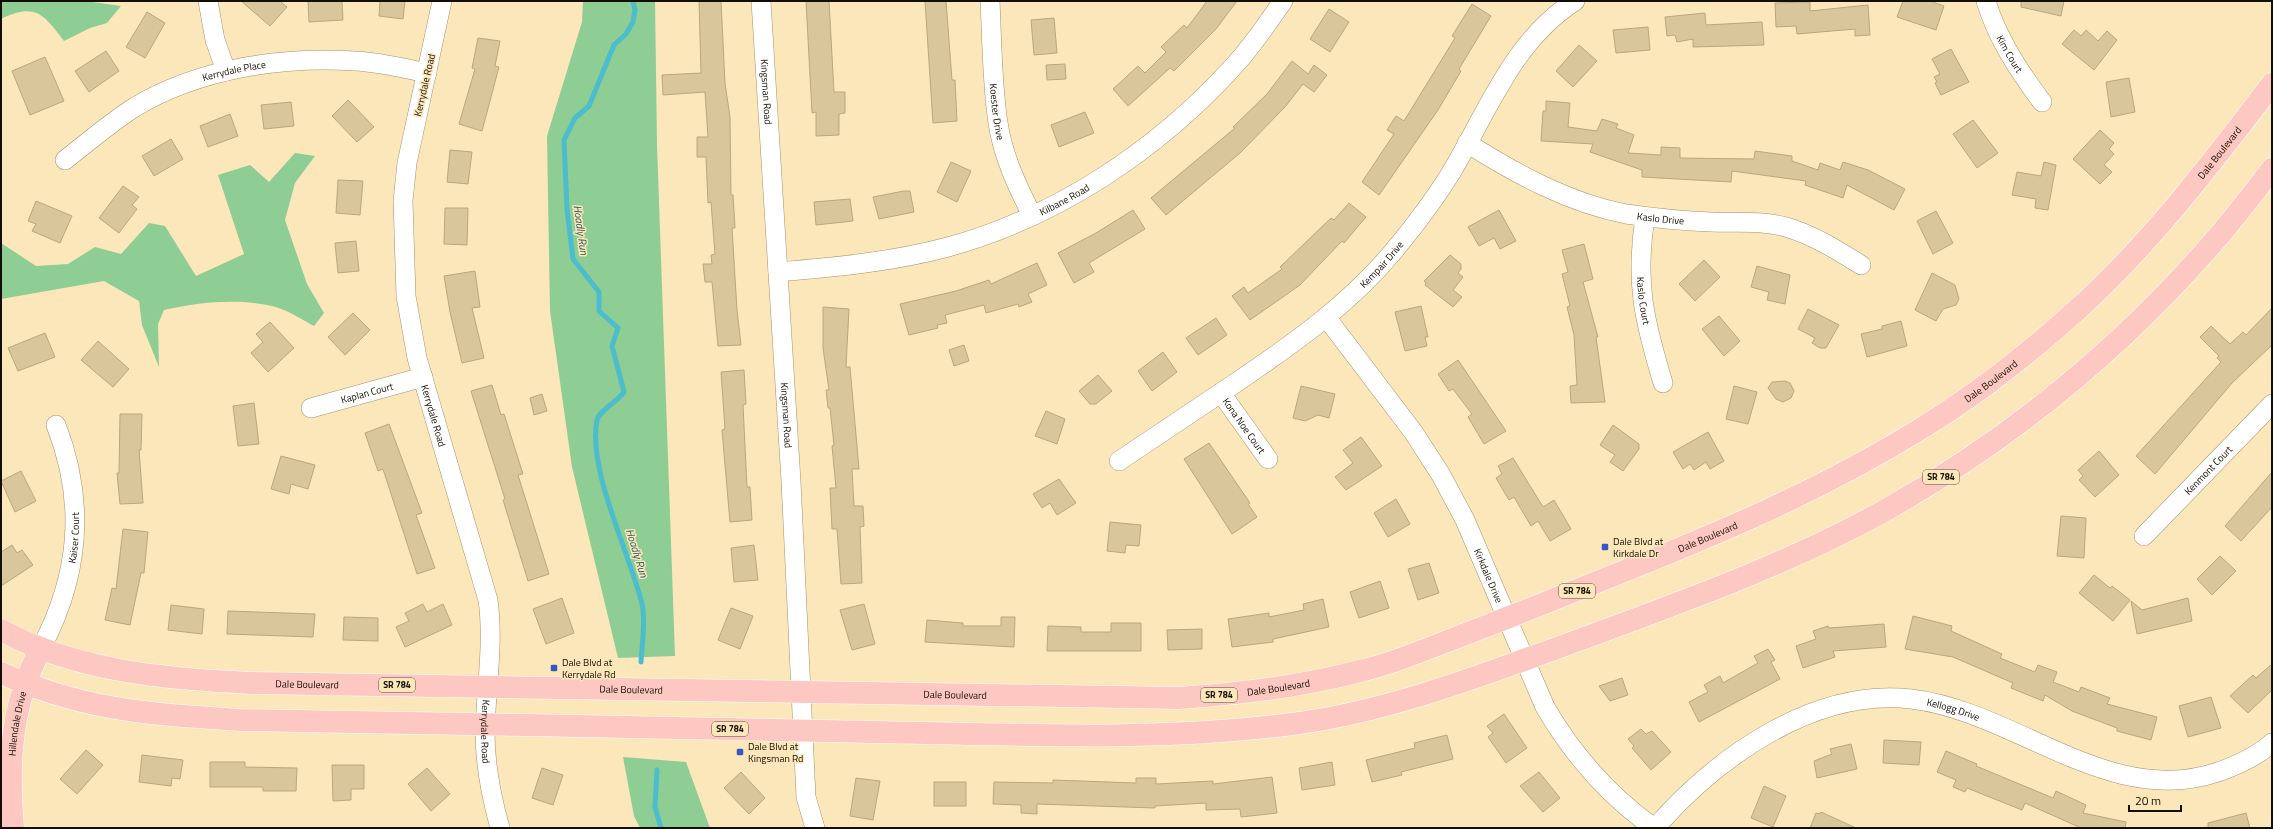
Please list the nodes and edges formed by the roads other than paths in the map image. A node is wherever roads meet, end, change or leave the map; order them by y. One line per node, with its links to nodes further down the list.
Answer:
1 (208, 1): 8 (street)
2 (442, 1): 9 (street, Kerrydale Road)
3 (761, 1): 18 (street, Kingsman Road)
4 (990, 1): 15 (street, Koester Drive)
5 (1283, 1): 15 (street, Kilbane Road)
6 (1575, 1): 12 (street, Kempair Drive)
7 (1986, 1): 11 (street, Kim Court)
8 (226, 71): 9 (street, Kerrydale Place); 13 (street, Kerrydale Place)
9 (426, 73): 20 (street, Kerrydale Road)
10 (2272, 84): 29 (main road, Dale Boulevard / SR 784)
11 (2042, 102)
12 (1467, 143): 16 (street, Kaslo Drive); 19 (street, Kempair Drive)
13 (65, 160)
14 (2272, 169): 32 (main road, SR 784)
15 (1032, 215): 18 (street, Kilbane Road)
16 (1645, 217): 17 (street, Kaslo Drive); 21 (street, Kaslo Court)
17 (1861, 265)
18 (778, 272): 36 (street, Kingsman Road)
19 (1326, 317): 22 (street, Kempair Drive); 29 (street, Kirkdale Drive)
20 (423, 377): 24 (street, Kaplan Court); 35 (street, Kerrydale Road)
21 (1663, 384)
22 (1221, 393): 26 (street, Kona Noe Court); 27 (street, Kempair Drive)
23 (2272, 404): 28 (street, Kenmont Court)
24 (311, 408)
25 (56, 425): 31 (street, Kaiser Court)
26 (1268, 459)
27 (1119, 462)
28 (2144, 536)
29 (1508, 618): 32 (street, Kirkdale Drive); 36 (main road, Dale Boulevard / SR 784)
30 (1, 630): 31 (main road, Dale Boulevard / SR 784)
31 (41, 648): 34 (main road, Hillendale Drive); 35 (main road, Dale Boulevard / SR 784)
32 (1525, 659): 38 (main road, SR 784); 43 (street, Kirkdale Drive)
33 (1, 673): 34 (main road, SR 784)
34 (25, 684): 37 (main road, SR 784); 40 (main road, Hillendale Drive)
35 (488, 687): 36 (main road, Dale Boulevard / SR 784); 37 (street, Kerrydale Road)
36 (801, 693): 38 (street, Kingsman Road)
37 (486, 724): 38 (main road, SR 784); 41 (street, Kerrydale Road)
38 (803, 730): 42 (street, Kingsman Road)
39 (2272, 743): 43 (street, Kellogg Drive)
40 (14, 828)
41 (500, 828)
42 (815, 828)
43 (1655, 828)

